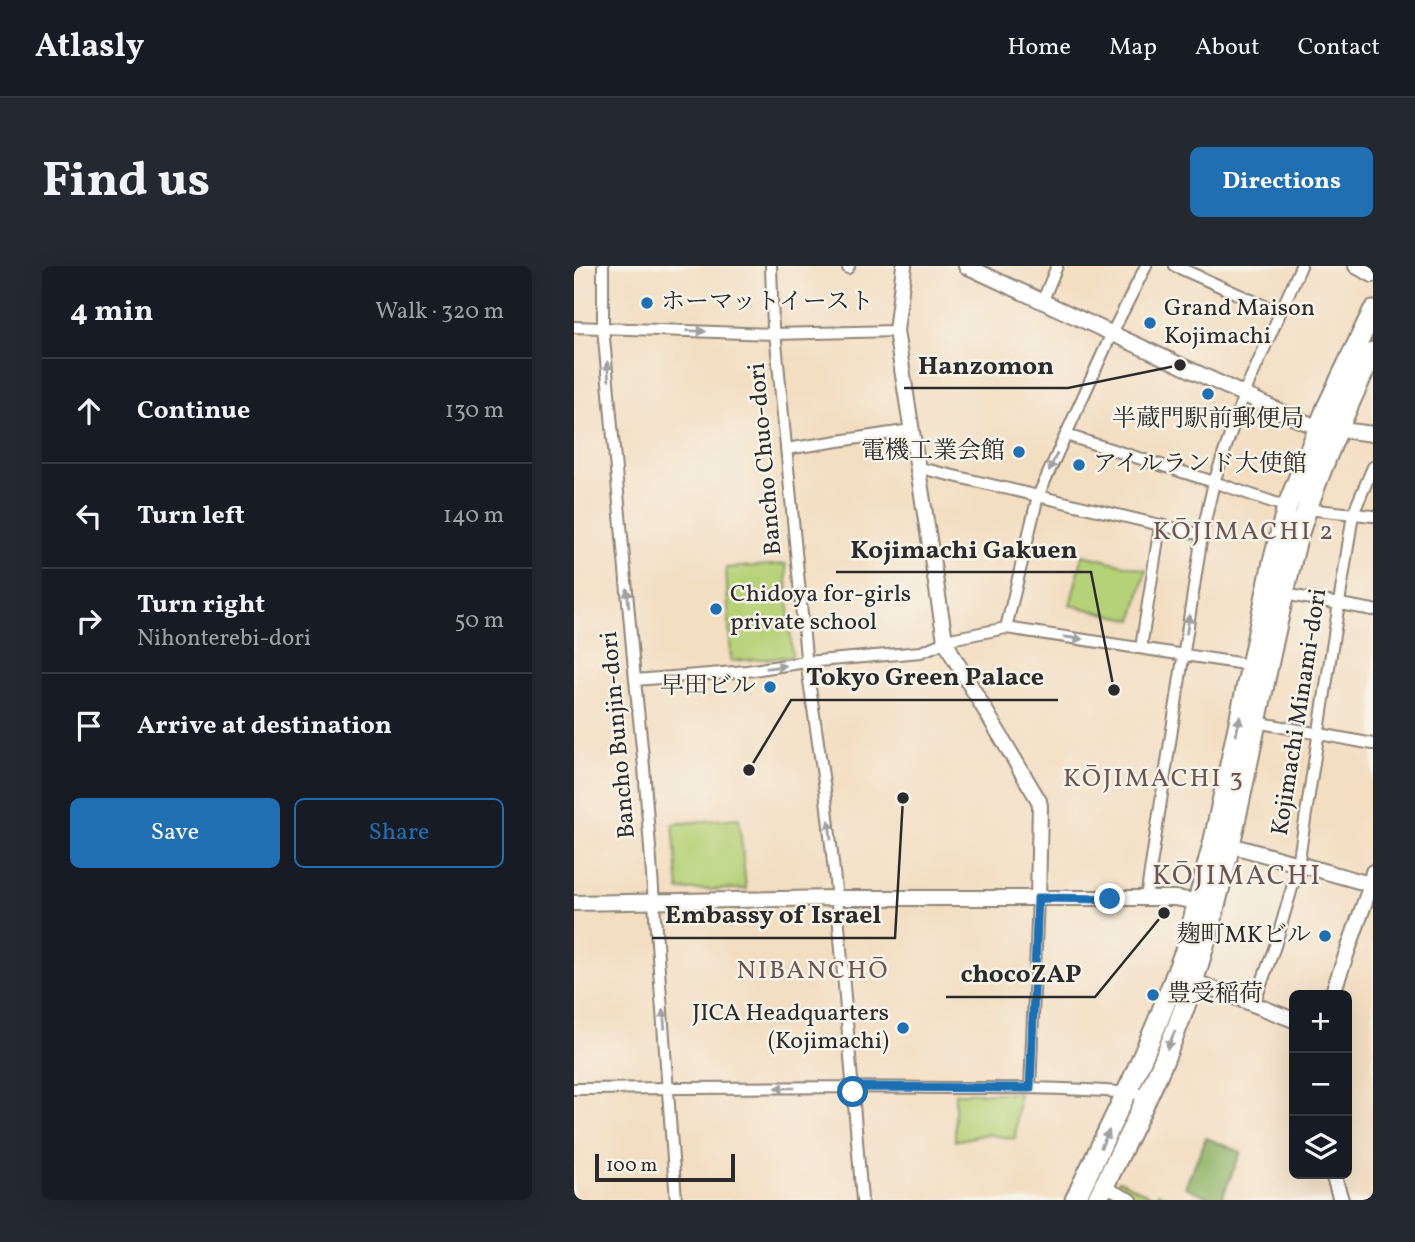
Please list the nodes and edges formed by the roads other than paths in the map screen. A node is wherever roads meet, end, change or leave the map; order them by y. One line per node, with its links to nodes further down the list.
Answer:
1 (603, 266): 15 (street, Bancho Bunjin-dori)
2 (771, 266): 18 (street, Bancho Chuo-dori)
3 (904, 266): 16 (street)
4 (966, 266): 11 (street)
5 (1057, 266): 11 (street)
6 (1146, 266): 17 (street)
7 (1175, 266): 13 (street)
8 (1301, 266): 13 (street)
9 (1356, 266): 10 (street)
10 (1373, 275)
11 (1042, 300): 17 (street)
12 (1373, 311): 21 (highway)
13 (1280, 313): 20 (street)
14 (574, 327): 15 (street)
15 (603, 327): 18 (street, one-way to 18); 44 (street, Bancho Bunjin-dori, one-way to 15)
16 (896, 331): 18 (street); 22 (street)
17 (1112, 333): 20 (street); 24 (street)
18 (774, 334): 25 (street, Bancho Chuo-dori)
19 (1373, 352): 21 (highway)
20 (1244, 394): 21 (street); 28 (street)
21 (1327, 428): 23 (street); 30 (highway)
22 (911, 430): 25 (street); 26 (street)
23 (1373, 434)
24 (1066, 435): 28 (street); 29 (street, one-way to 29)
25 (786, 449): 42 (street, Bancho Chuo-dori)
26 (916, 467): 29 (street); 39 (street)
27 (1373, 467): 31 (street, Kojimachi Minami-dori)
28 (1214, 482): 30 (street); 34 (street)
29 (1038, 496): 33 (street); 38 (street)
30 (1297, 508): 31 (street); 35 (highway); 43 (highway)
31 (1353, 514): 32 (street); 36 (street, Kojimachi Minami-dori)
32 (1373, 516)
33 (1160, 526): 34 (street); 40 (street)
34 (1202, 536): 41 (street, one-way to 34)
35 (1284, 594): 36 (street); 45 (highway)
36 (1338, 603): 37 (street); 46 (street, Kojimachi Minami-dori)
37 (1373, 610)
38 (1006, 628): 39 (street); 40 (street, one-way to 40)
39 (945, 640): 42 (street); 52 (street)
40 (1141, 648): 41 (street)
41 (1184, 654): 43 (street); 53 (street)
42 (806, 662): 44 (street, one-way to 42); 51 (street, Bancho Chuo-dori, one-way to 42)
43 (1251, 665): 48 (highway, one-way to 43)
44 (635, 680): 54 (street, Bancho Bunjin-dori)
45 (1256, 722): 46 (street); 48 (highway)
46 (1319, 734): 47 (street); 49 (street, Kojimachi Minami-dori)
47 (1373, 744)
48 (1222, 842): 49 (street); 56 (highway)
49 (1298, 863): 50 (street); 59 (street, Kojimachi Minami-dori)
50 (1372, 880): 58 (street)
51 (836, 898): 52 (street); 54 (street); 61 (street, Bancho Chuo-dori)
52 (1038, 898): 53 (street); 63 (street)
53 (1146, 898): 56 (street)
54 (655, 901): 55 (street); 62 (street, Bancho Bunjin-dori, one-way to 54)
55 (574, 902)
56 (1207, 904): 57 (highway); 65 (highway)
57 (1194, 981): 59 (street); 66 (highway, one-way to 66)
58 (1334, 990)
59 (1254, 1004): 60 (street)
60 (1289, 1018)
61 (853, 1087): 62 (street, one-way to 62); 63 (street); 70 (street, Bancho Chuo-dori)
62 (668, 1088): 64 (street); 69 (street, Bancho Bunjin-dori)
63 (1030, 1088): 65 (street)
64 (574, 1089)
65 (1127, 1093): 66 (street); 71 (highway, one-way to 65)
66 (1148, 1095): 68 (highway)
67 (1335, 1179): 73 (street)
68 (1105, 1195): 72 (street)
69 (676, 1200)
70 (862, 1200)
71 (1075, 1200)
72 (1132, 1200)
73 (1342, 1200)

